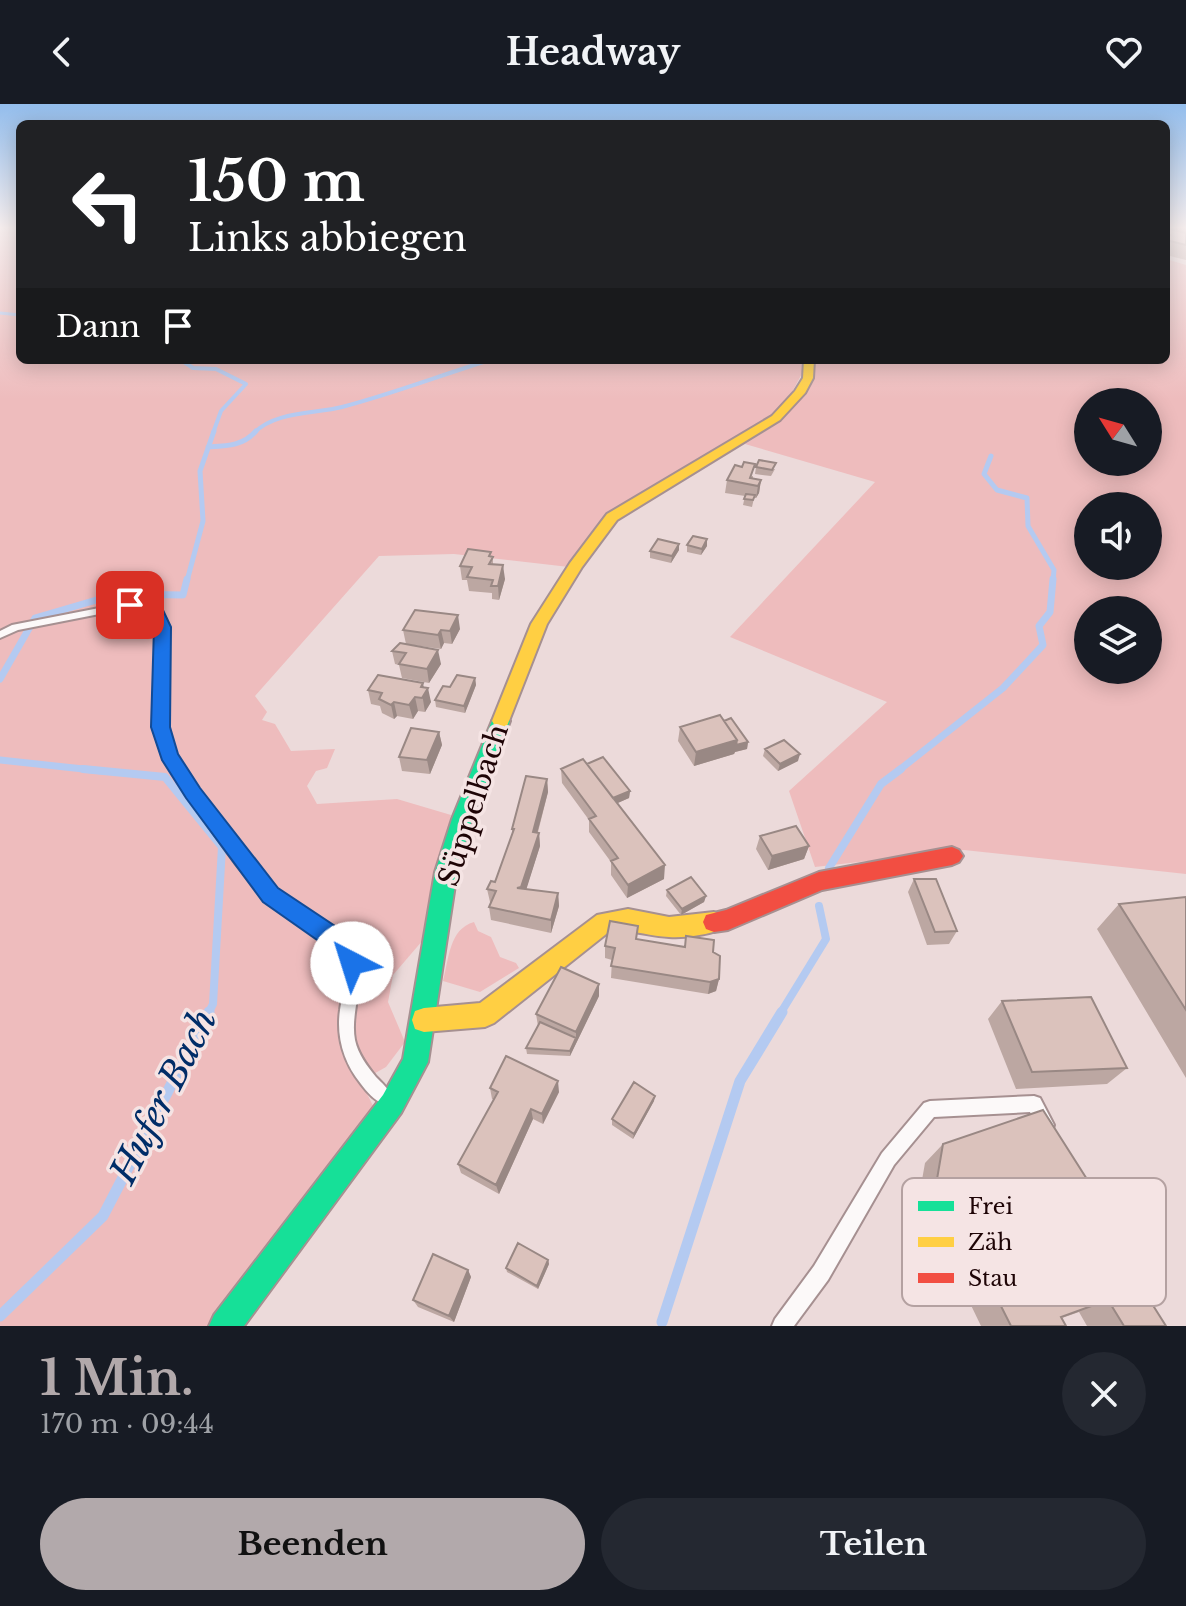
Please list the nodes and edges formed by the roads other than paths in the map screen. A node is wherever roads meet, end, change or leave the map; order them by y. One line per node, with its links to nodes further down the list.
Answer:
1 (809, 364): 4 (street, Süppelbach)
2 (0, 635): 5 (lane)
3 (952, 856): 4 (street)
4 (424, 1020): 5 (street, Süppelbach)
5 (392, 1104): 7 (street, Süppelbach)
6 (1057, 1143): 8 (lane)
7 (225, 1326)
8 (782, 1326)

